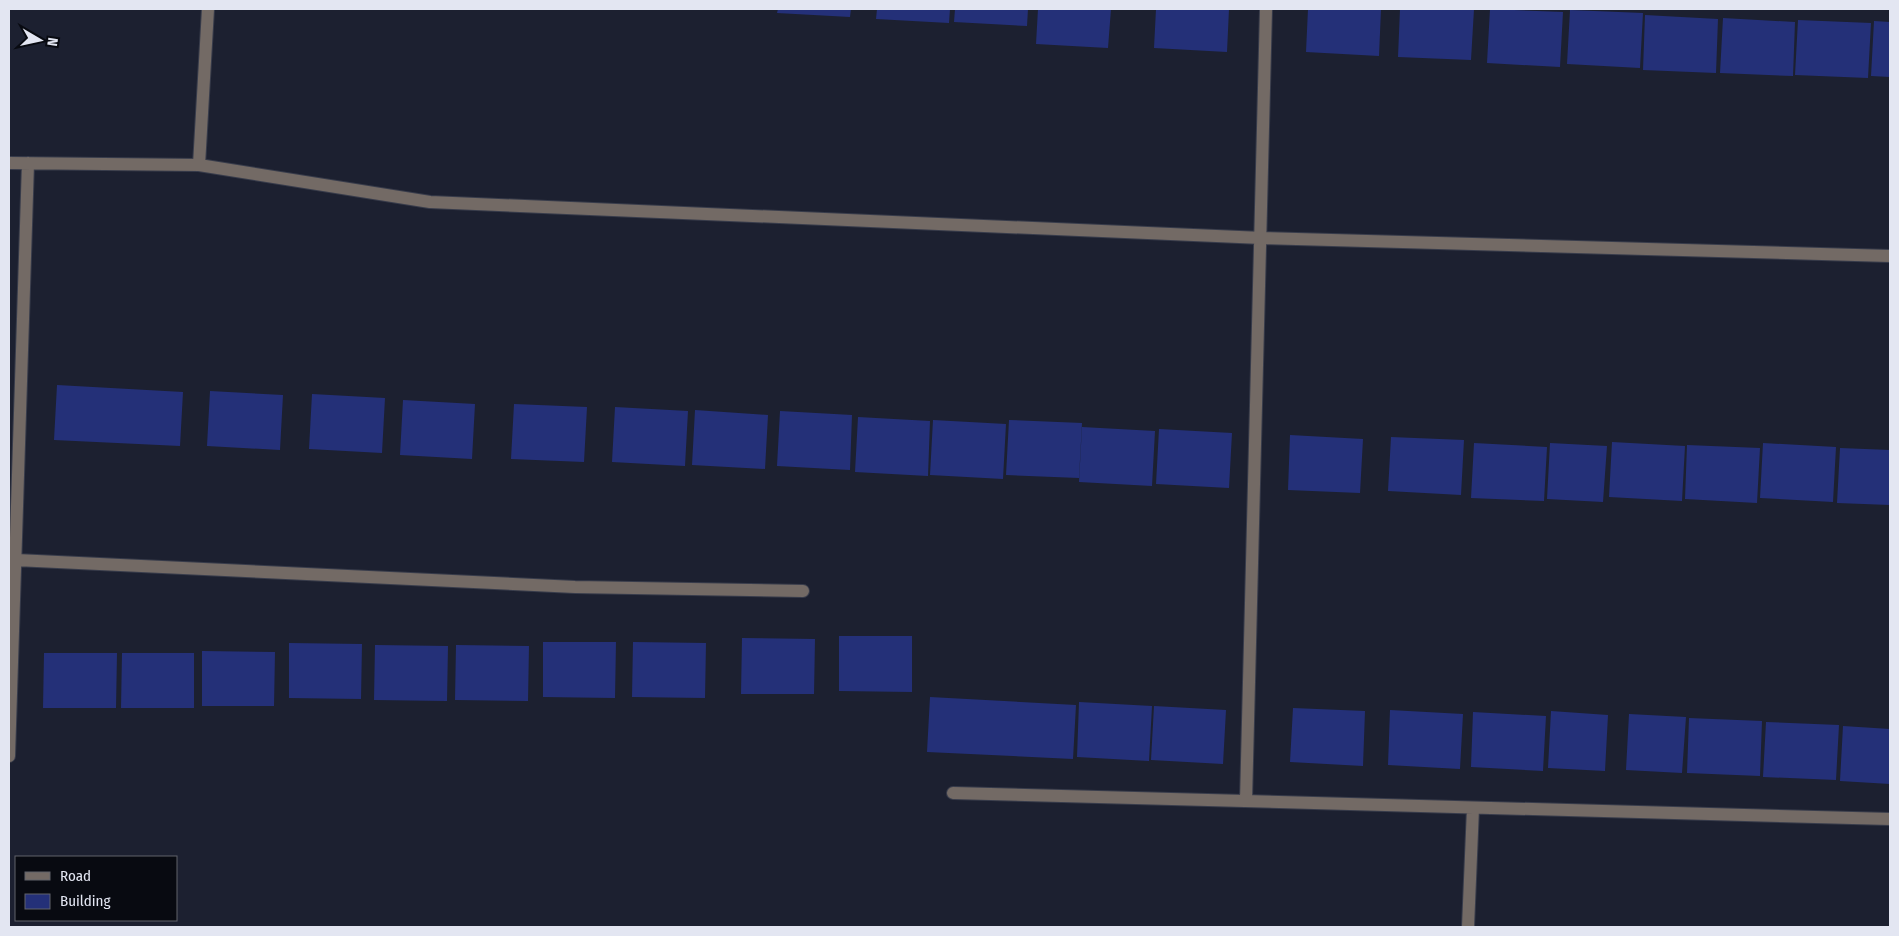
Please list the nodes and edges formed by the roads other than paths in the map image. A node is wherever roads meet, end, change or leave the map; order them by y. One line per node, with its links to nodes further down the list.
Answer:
1 (208, 9): 5 (street)
2 (1266, 9): 6 (street)
3 (9, 163): 4 (street)
4 (28, 163): 5 (street); 8 (street)
5 (199, 165): 6 (street)
6 (1262, 238): 7 (street); 12 (street)
7 (1890, 256)
8 (16, 560): 9 (street); 10 (street)
9 (803, 591)
10 (9, 756)
11 (953, 793): 12 (street)
12 (1246, 801): 13 (street)
13 (1473, 808): 14 (street); 15 (street)
14 (1890, 819)
15 (1468, 927)

